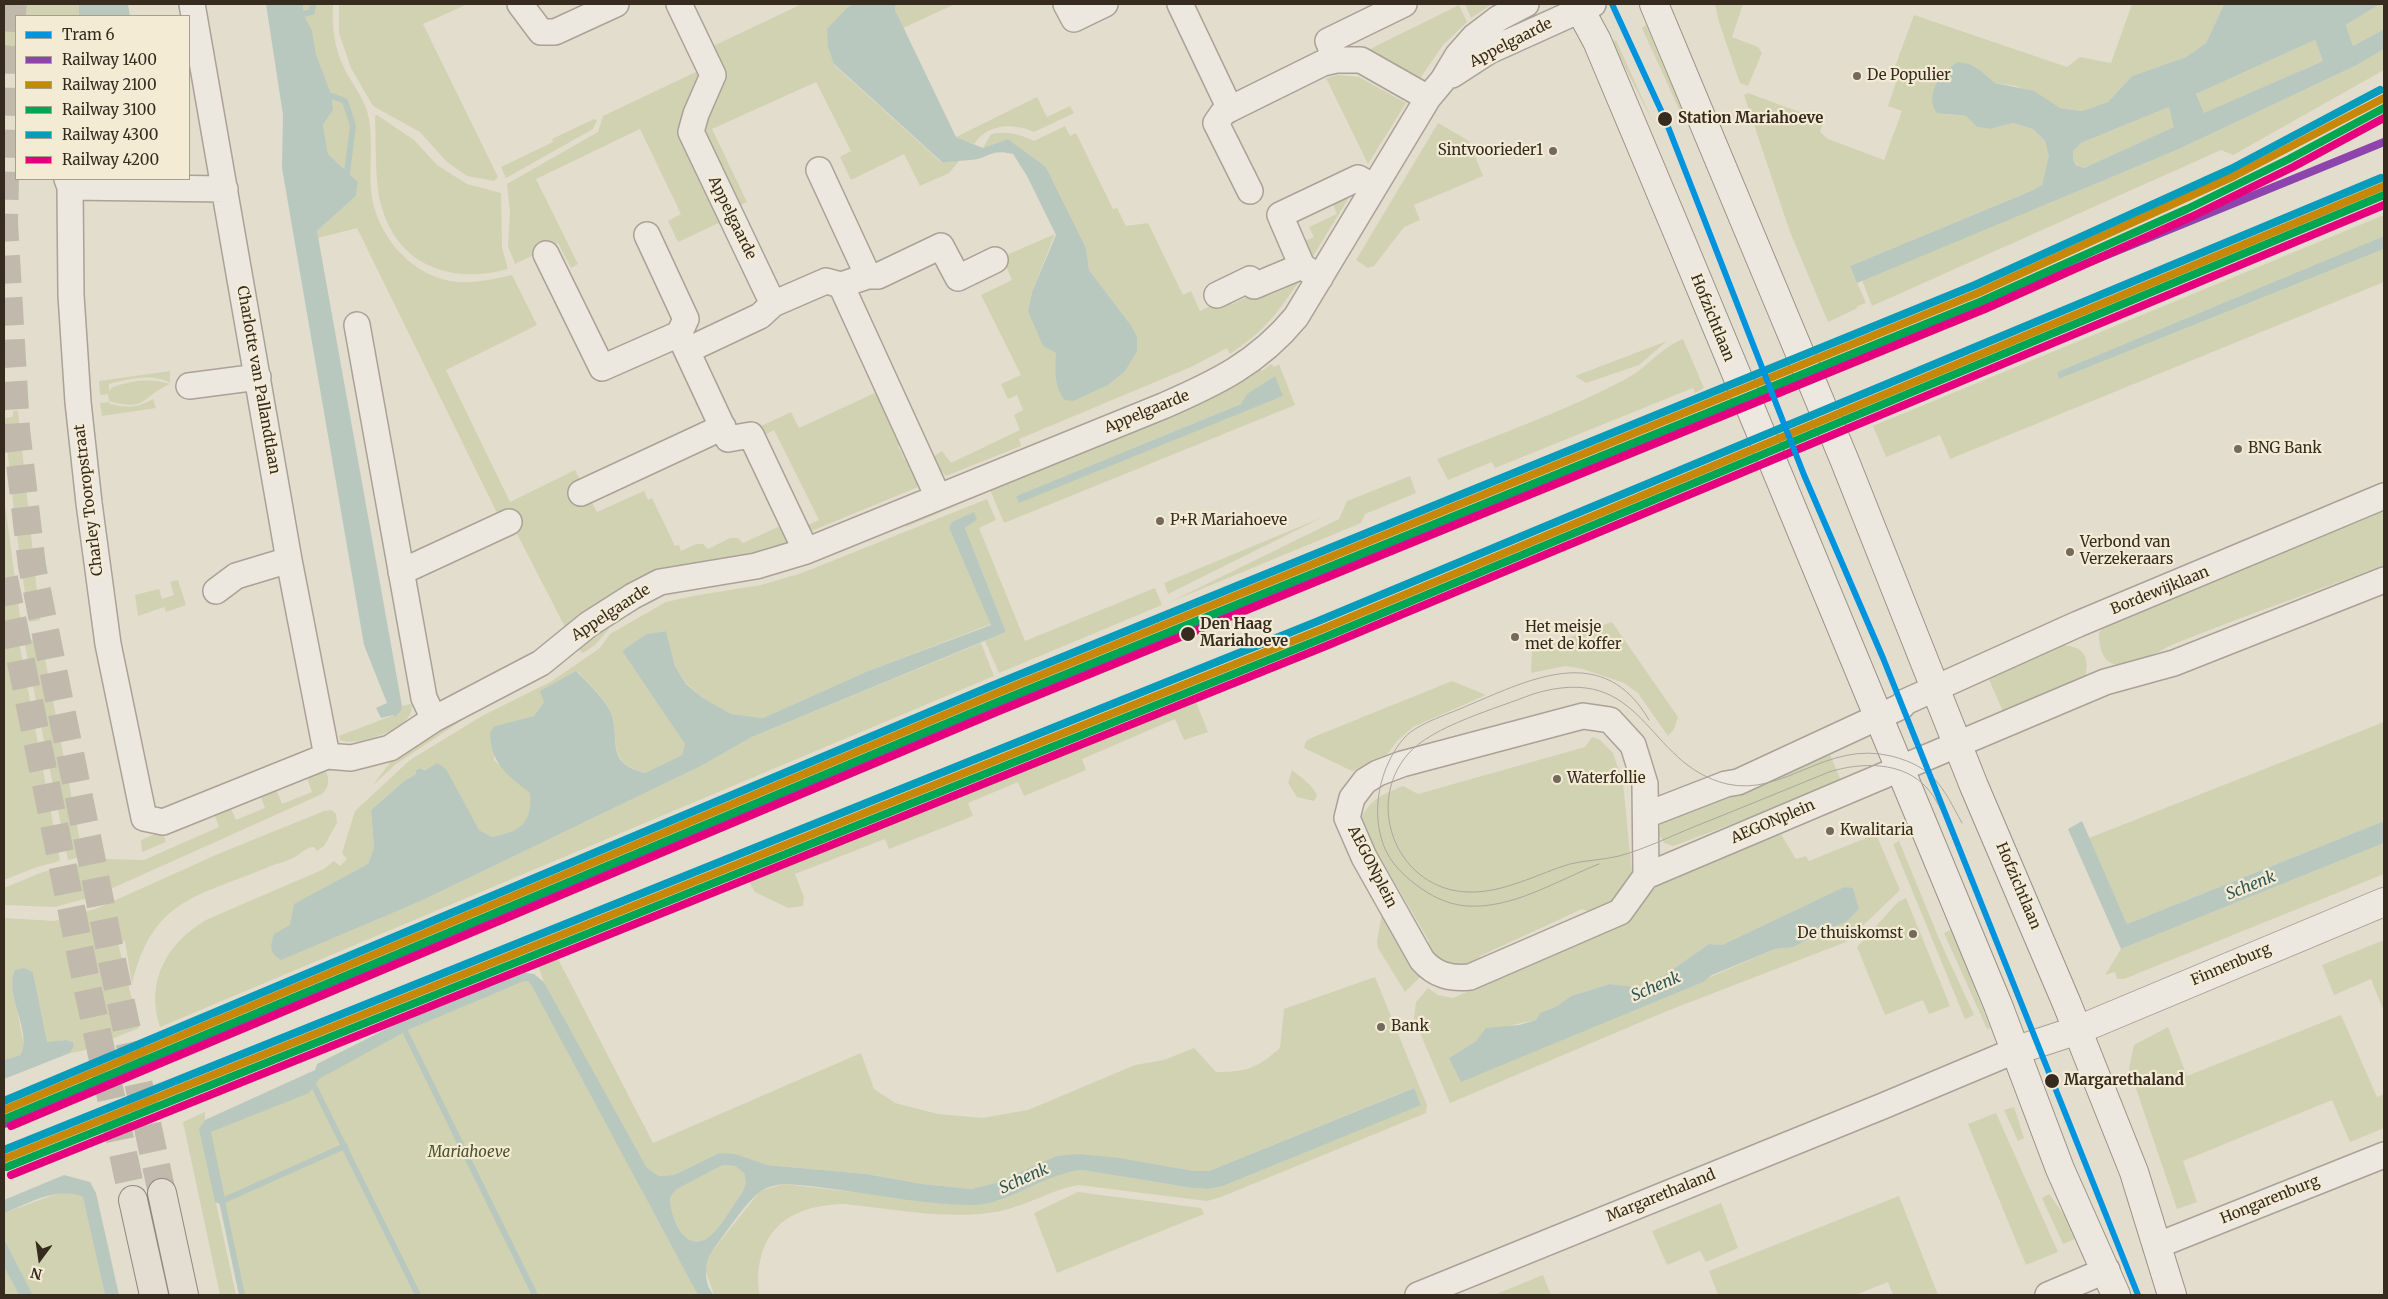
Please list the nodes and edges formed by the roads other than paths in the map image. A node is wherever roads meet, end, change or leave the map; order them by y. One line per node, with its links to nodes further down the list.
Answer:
1 (192, 4): 18 (street, Charlotte van Pallandtlaan)
2 (520, 4): 3 (street)
3 (616, 4)
4 (679, 4): 27 (street, Appelgaarde)
5 (1066, 4): 6 (street)
6 (1105, 4)
7 (1180, 4): 14 (street)
8 (1526, 4): 13 (street, Appelgaarde)
9 (1654, 4): 42 (main road, Hofzichtlaan)
10 (1584, 6): 13 (street, Appelgaarde); 43 (main road, Hofzichtlaan)
11 (1389, 7): 12 (street)
12 (1336, 60): 13 (street); 14 (street)
13 (1436, 89): 17 (street, Appelgaarde)
14 (1230, 108): 19 (street)
15 (819, 170): 24 (street)
16 (69, 183): 18 (street); 46 (street, Charley Tooropstraat)
17 (1374, 187): 23 (street, Appelgaarde); 23 (street)
18 (225, 189): 30 (street, Charlotte van Pallandtlaan)
19 (1250, 191)
20 (647, 235): 29 (street)
21 (546, 254): 29 (street)
22 (995, 260): 24 (street)
23 (1311, 272): 26 (street); 35 (street, Appelgaarde)
24 (868, 276): 25 (street)
25 (841, 286): 27 (street); 35 (street)
26 (1217, 295)
27 (773, 304): 29 (street)
28 (356, 325): 39 (street)
29 (683, 342): 32 (street)
30 (258, 377): 31 (street); 38 (street, Charlotte van Pallandtlaan)
31 (189, 386)
32 (723, 427): 33 (street); 37 (street)
33 (581, 494)
34 (2384, 496): 42 (street, Bordewijklaan)
35 (938, 497): 37 (street, Appelgaarde)
36 (509, 522): 39 (street)
37 (806, 551): 44 (street, Appelgaarde)
38 (289, 560): 41 (street); 46 (street, Charlotte van Pallandtlaan)
39 (401, 572): 44 (street)
40 (2384, 580): 45 (street)
41 (216, 591)
42 (1937, 689): 43 (street); 45 (main road, Hofzichtlaan)
43 (1878, 716): 47 (main road, Hofzichtlaan); 48 (street)
44 (434, 719): 46 (street, Appelgaarde)
45 (1957, 743): 47 (street); 51 (main road, Hofzichtlaan)
46 (327, 756)
47 (1899, 768): 49 (street, AEGONplein); 52 (main road, Hofzichtlaan)
48 (1646, 815): 49 (street, AEGONplein); 49 (street, AEGONplein)
49 (1646, 876)
50 (2384, 902): 51 (main road, Finnenburg)
51 (2078, 1030): 52 (main road); 56 (main road, Hofzichtlaan)
52 (2014, 1051): 57 (main road, Hofzichtlaan); 60 (street, Margarethaland)
53 (2384, 1155): 56 (street, Hongarenburg)
54 (162, 1193): 59 (main road)
55 (134, 1200): 58 (main road)
56 (2156, 1246): 63 (main road, Hofzichtlaan)
57 (2107, 1270): 61 (street); 62 (main road, Hofzichtlaan)
58 (154, 1295)
59 (184, 1295)
60 (1418, 1295)
61 (2048, 1295)
62 (2116, 1295)
63 (2172, 1295)

